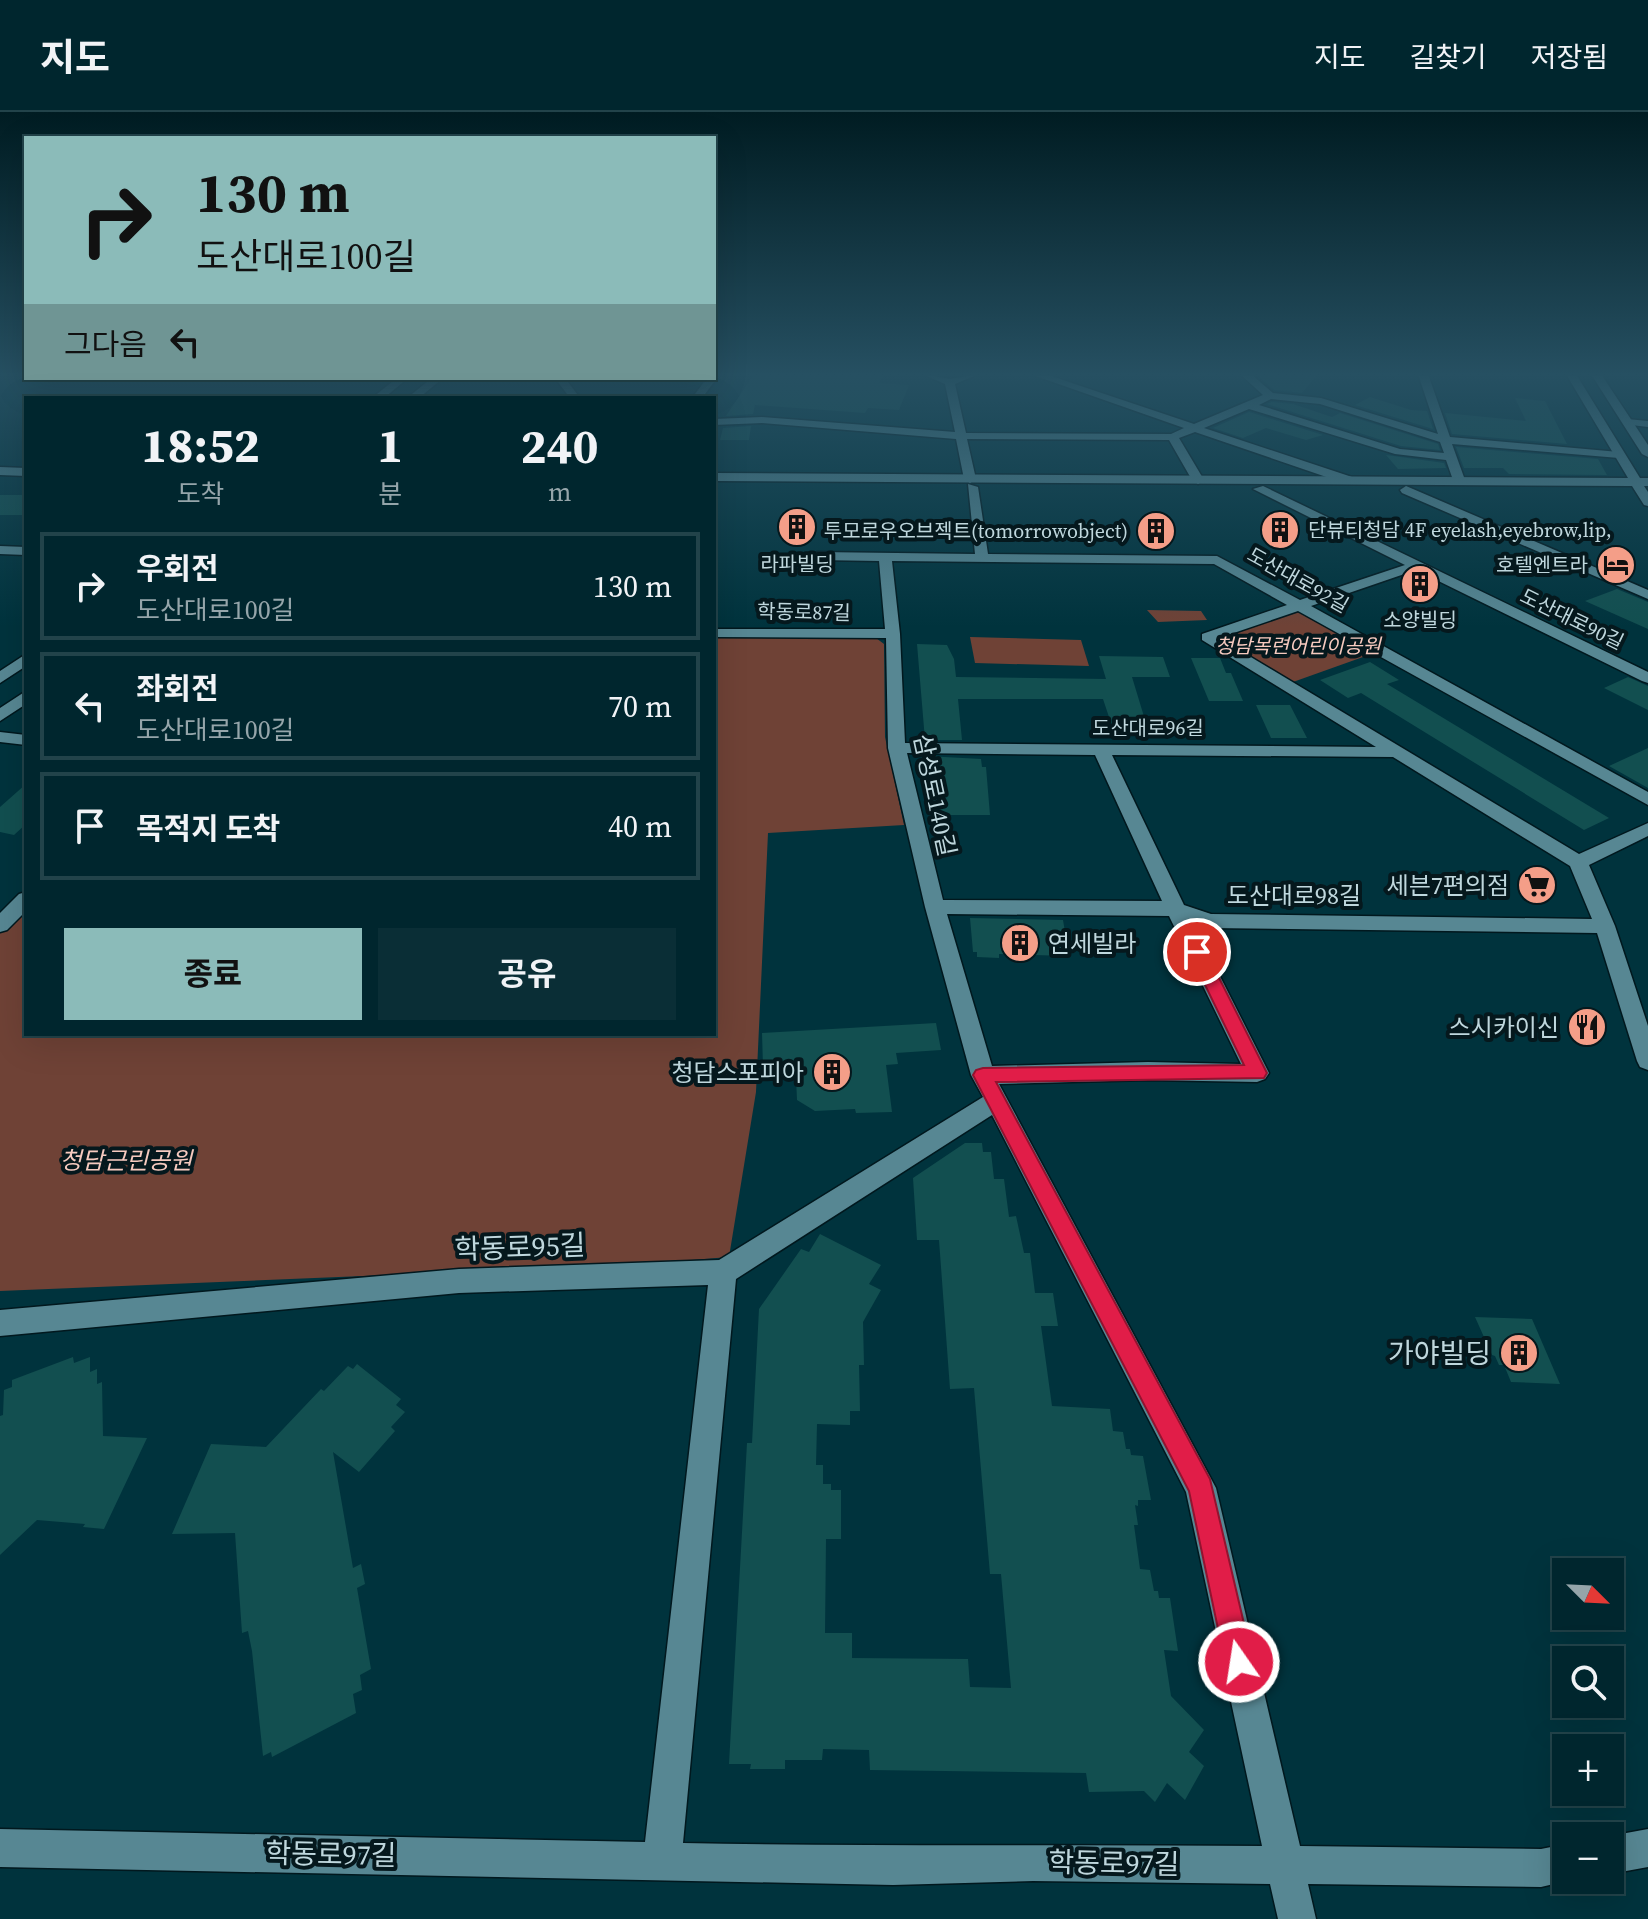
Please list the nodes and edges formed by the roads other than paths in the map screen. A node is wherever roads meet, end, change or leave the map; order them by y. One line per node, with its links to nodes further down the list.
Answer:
1 (966, 458): 14 (street)
2 (1185, 458): 11 (street)
3 (1284, 458): 12 (street)
4 (1451, 458): 13 (street)
5 (1621, 458): 18 (street)
6 (0, 471): 7 (street)
7 (24, 472)
8 (716, 477): 14 (street)
9 (0, 480): 10 (street)
10 (24, 480)
11 (1198, 480): 12 (street); 14 (street)
12 (1348, 480): 13 (street)
13 (1459, 480): 18 (street)
14 (971, 483): 15 (street); 16 (street); 23 (street)
15 (716, 485)
16 (1259, 489): 17 (street); 24 (street, 도산대로90길)
17 (1406, 490): 18 (street); 25 (street)
18 (1644, 490)
19 (0, 551): 20 (street)
20 (24, 551)
21 (817, 556): 22 (street)
22 (885, 557): 23 (street, 도산대로92길); 28 (street, 삼성로140길)
23 (982, 559): 26 (street, 도산대로92길)
24 (1415, 566): 26 (street); 31 (street, 도산대로90길)
25 (1648, 595)
26 (1300, 606): 38 (street); 39 (street, 도산대로92길)
27 (716, 633): 28 (street, 학동로87길)
28 (893, 634): 36 (street, 삼성로140길)
29 (24, 660): 30 (street)
30 (0, 678)
31 (1648, 678)
32 (24, 698): 33 (street)
33 (0, 716)
34 (0, 737): 35 (street)
35 (24, 740)
36 (897, 748): 37 (street, 도산대로96길); 43 (street, 삼성로140길)
37 (1101, 749): 38 (street, 도산대로96길); 44 (street)
38 (1399, 752): 41 (street)
39 (1648, 799)
40 (1648, 829): 41 (street)
41 (1578, 862): 46 (street)
42 (24, 901): 45 (street)
43 (935, 907): 44 (street, 도산대로98길); 48 (street, 삼성로140길)
44 (1177, 910): 46 (street, 도산대로98길); 48 (street)
45 (0, 925)
46 (1605, 926): 47 (street)
47 (1648, 1061)
48 (989, 1088): 49 (street); 55 (street, 삼성로140길)
49 (723, 1272): 50 (street, 학동로95길); 54 (street)
50 (0, 1323)
51 (0, 1848): 54 (street, 학동로97길)
52 (1648, 1848): 53 (street)
53 (1624, 1852)
54 (662, 1861): 55 (street, 학동로97길)
55 (1284, 1865): 56 (street, 학동로97길); 57 (street, 삼성로140길)
56 (1552, 1866)
57 (1297, 1919)

